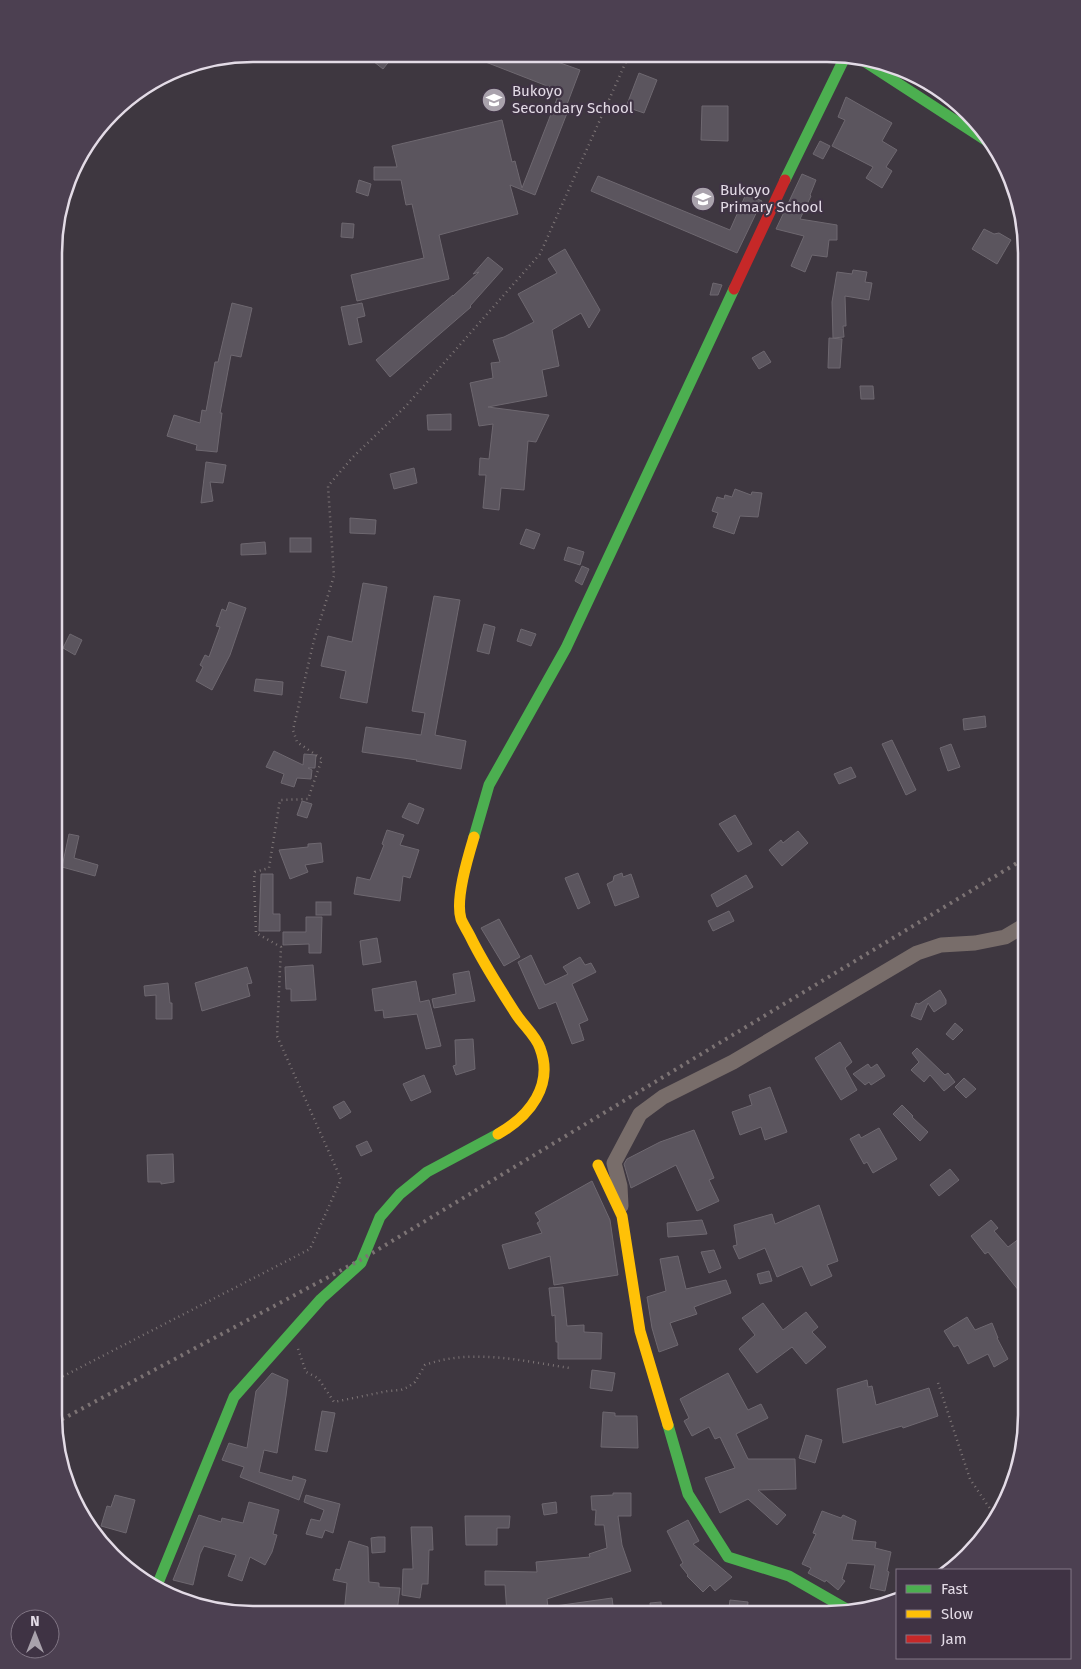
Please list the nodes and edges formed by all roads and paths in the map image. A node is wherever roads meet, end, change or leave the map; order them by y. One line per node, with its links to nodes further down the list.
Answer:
1 (626, 62): 10 (path)
2 (842, 63): 8 (street)
3 (875, 69): 4 (street)
4 (977, 134)
5 (1018, 929): 7 (street)
6 (598, 1165): 7 (street)
7 (622, 1216): 14 (street)
8 (294, 1329): 9 (path); 13 (street)
9 (570, 1368)
10 (62, 1377)
11 (938, 1383): 12 (path)
12 (992, 1512)
13 (159, 1581)
14 (841, 1606)

